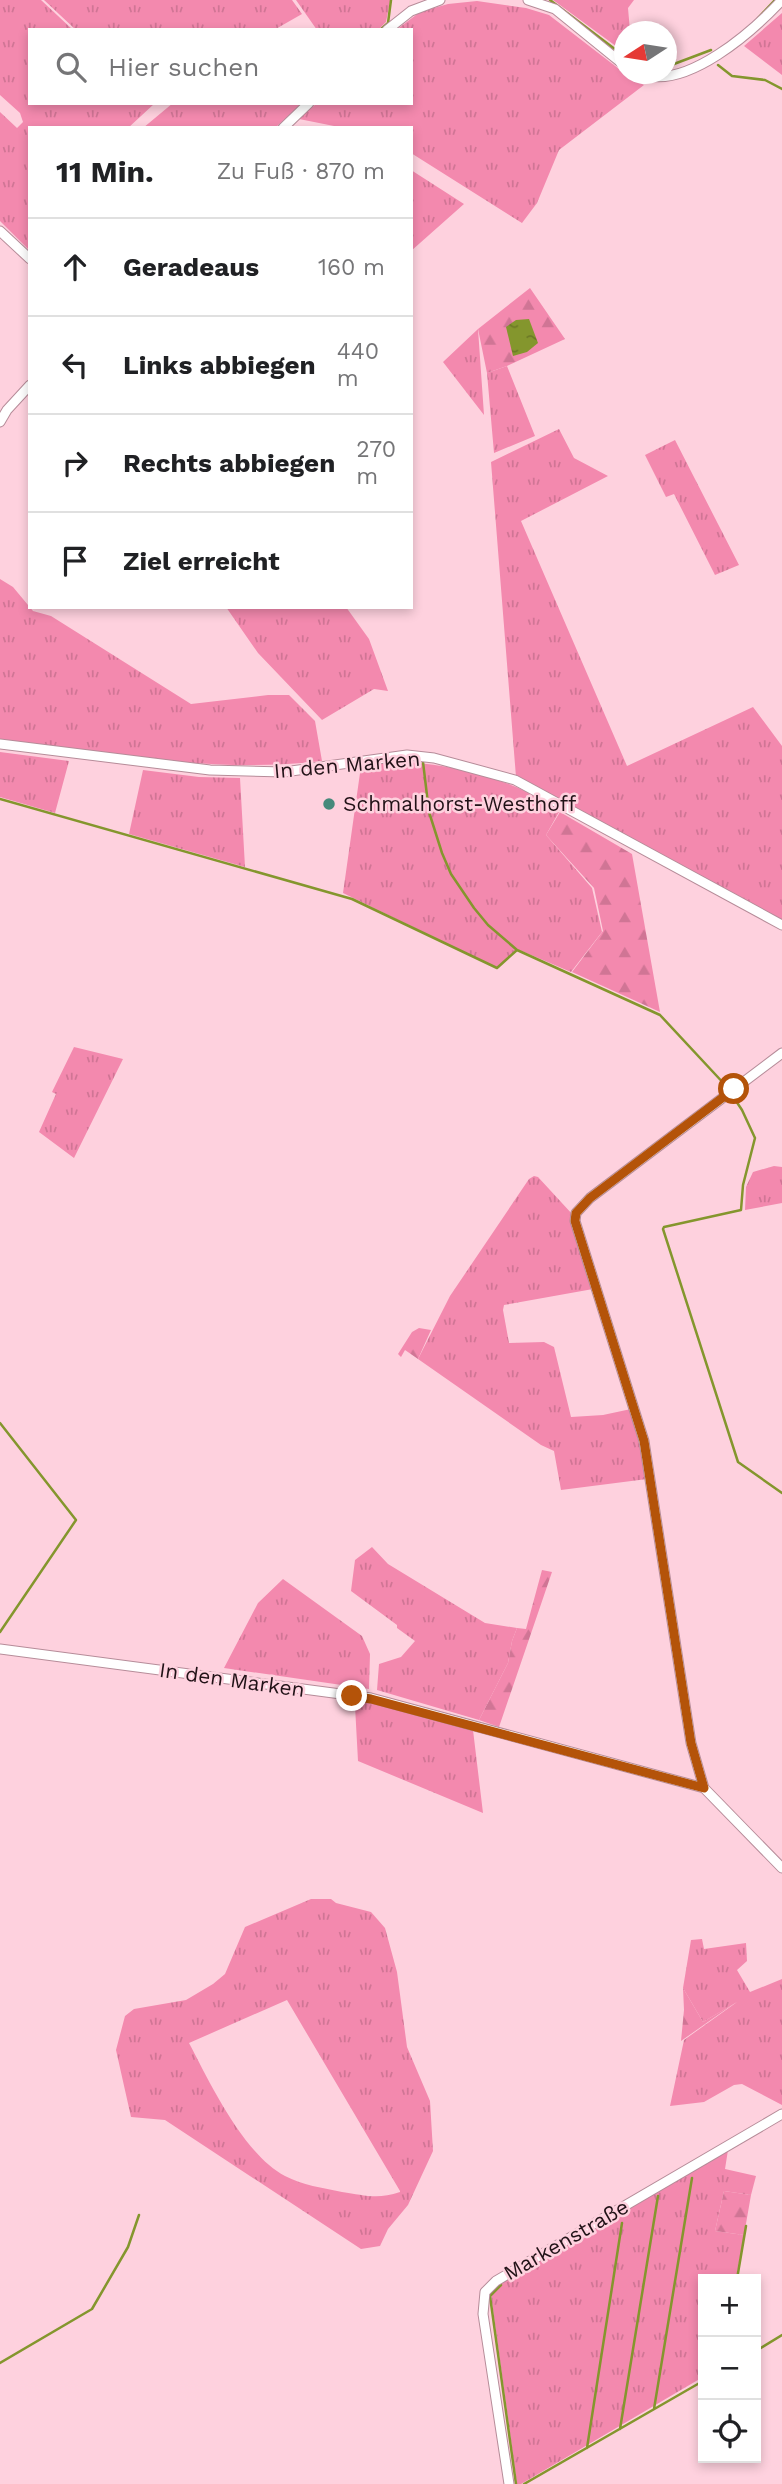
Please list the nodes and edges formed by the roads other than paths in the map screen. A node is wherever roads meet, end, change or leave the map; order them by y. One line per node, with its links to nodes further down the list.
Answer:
1 (440, 0): 4 (street)
2 (528, 0): 5 (street)
3 (782, 0): 6 (street)
4 (389, 28)
5 (614, 56)
6 (677, 73)
7 (307, 105): 8 (street)
8 (285, 126)
9 (0, 232): 10 (street)
10 (28, 257)
11 (28, 387): 12 (street)
12 (0, 422)
13 (0, 744): 14 (street, In den Marken)
14 (782, 925)
15 (782, 1053): 17 (street)
16 (0, 1649): 17 (street, In den Marken)
17 (704, 1788): 18 (street)
18 (782, 1867)
19 (782, 2114): 20 (street, Markenstraße)
20 (509, 2484)

